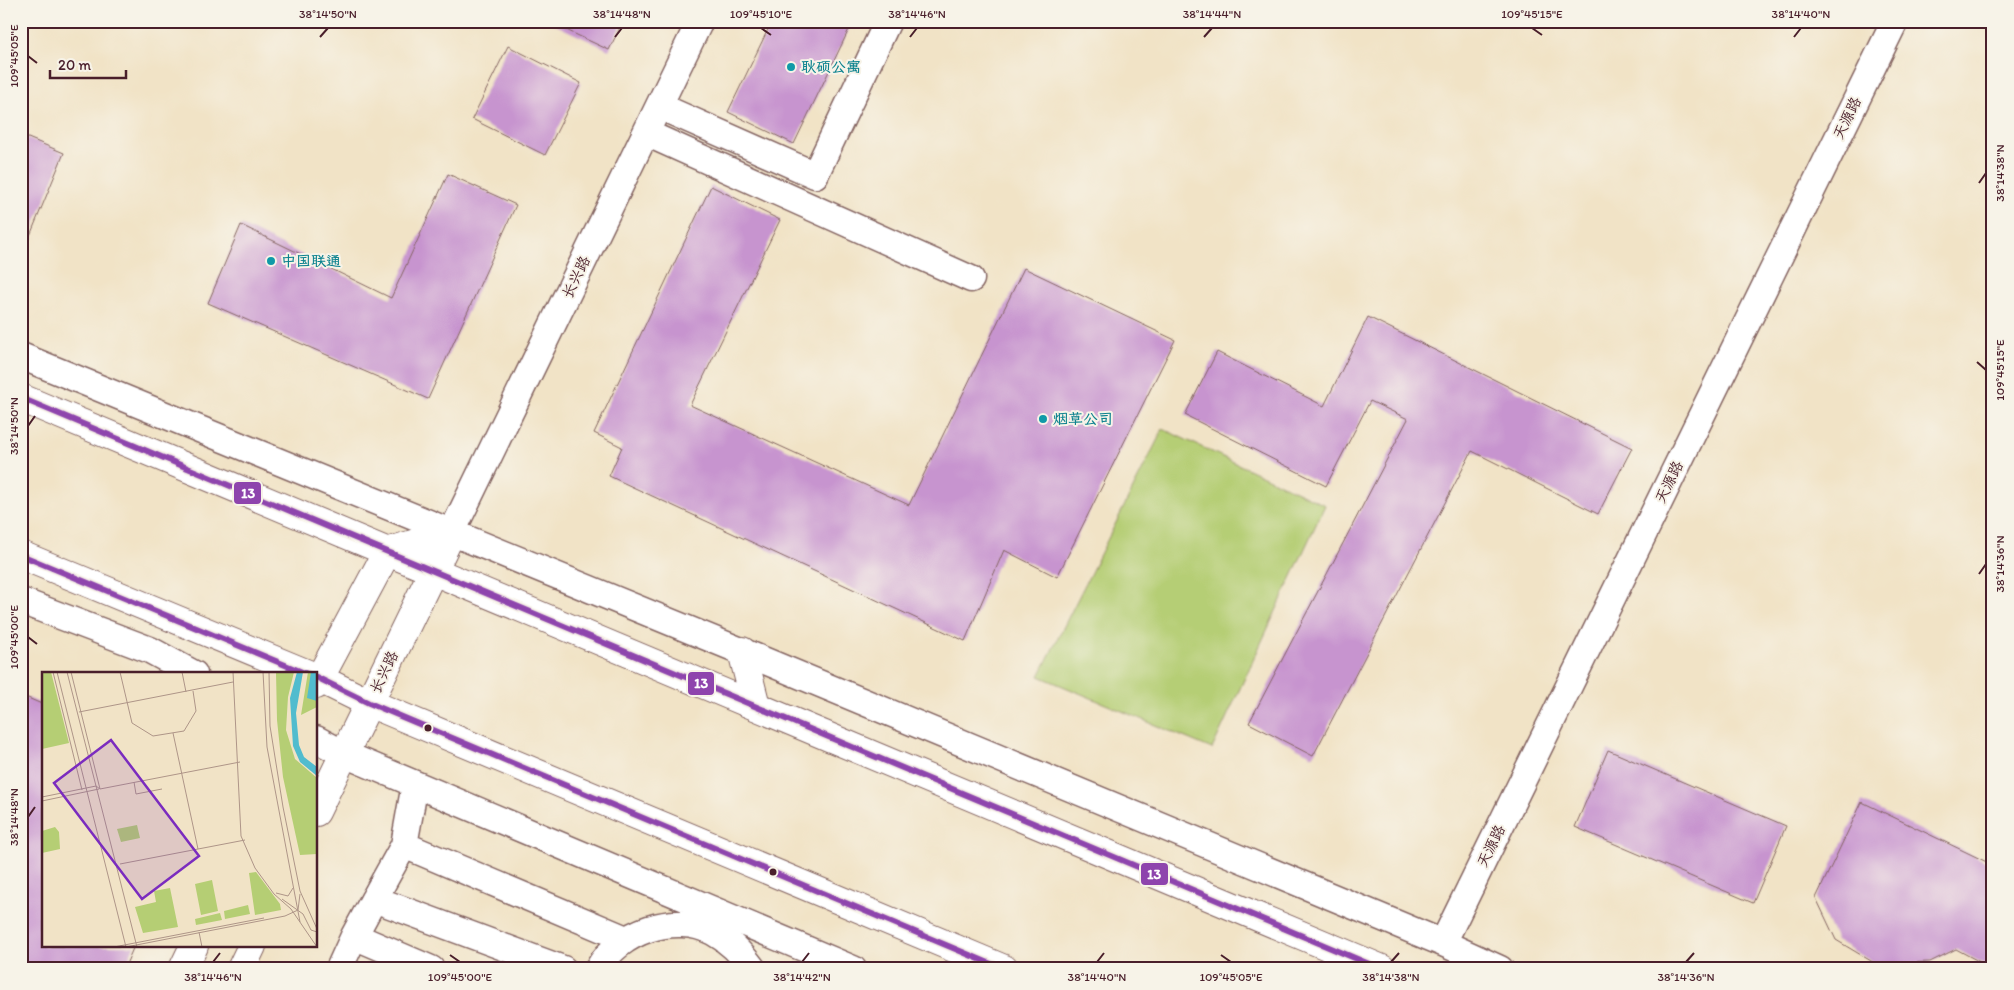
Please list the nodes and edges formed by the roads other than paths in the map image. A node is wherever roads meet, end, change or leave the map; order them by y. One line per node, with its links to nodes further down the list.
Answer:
1 (700, 21): 4 (street, 长兴路)
2 (888, 21): 4 (street)
3 (1895, 21): 29 (street, 天源路)
4 (659, 106): 5 (street, 长兴路)
5 (646, 133): 6 (street); 9 (street, 长兴路)
6 (971, 279)
7 (21, 356): 9 (street)
8 (21, 398): 10 (main road)
9 (452, 532): 10 (main road); 12 (main road, 长兴路); 14 (street)
10 (387, 552): 12 (main road); 17 (main road)
11 (21, 555): 16 (main road)
12 (433, 571): 19 (main road, 长兴路); 20 (main road)
13 (21, 601): 15 (street)
14 (742, 651): 20 (main road); 29 (street)
15 (190, 672)
16 (298, 672)
17 (318, 674)
18 (318, 680): 19 (main road)
19 (369, 703): 22 (main road, 长兴路); 40 (main road)
20 (756, 706): 41 (main road)
21 (318, 740): 22 (street)
22 (344, 754): 23 (street); 24 (main road, 长兴路)
23 (415, 784): 25 (street); 39 (street)
24 (318, 808)
25 (404, 845): 26 (street); 28 (street)
26 (374, 899): 27 (street); 32 (street)
27 (354, 936): 35 (street); 36 (street)
28 (626, 939): 37 (street); 38 (street)
29 (1443, 942): 42 (street)
30 (193, 948): 33 (main road)
31 (251, 948): 34 (main road)
32 (554, 967)
33 (183, 969)
34 (241, 969)
35 (339, 969)
36 (431, 969)
37 (598, 969)
38 (753, 969)
39 (854, 969)
40 (1004, 969)
41 (1382, 969)
42 (1500, 969)

